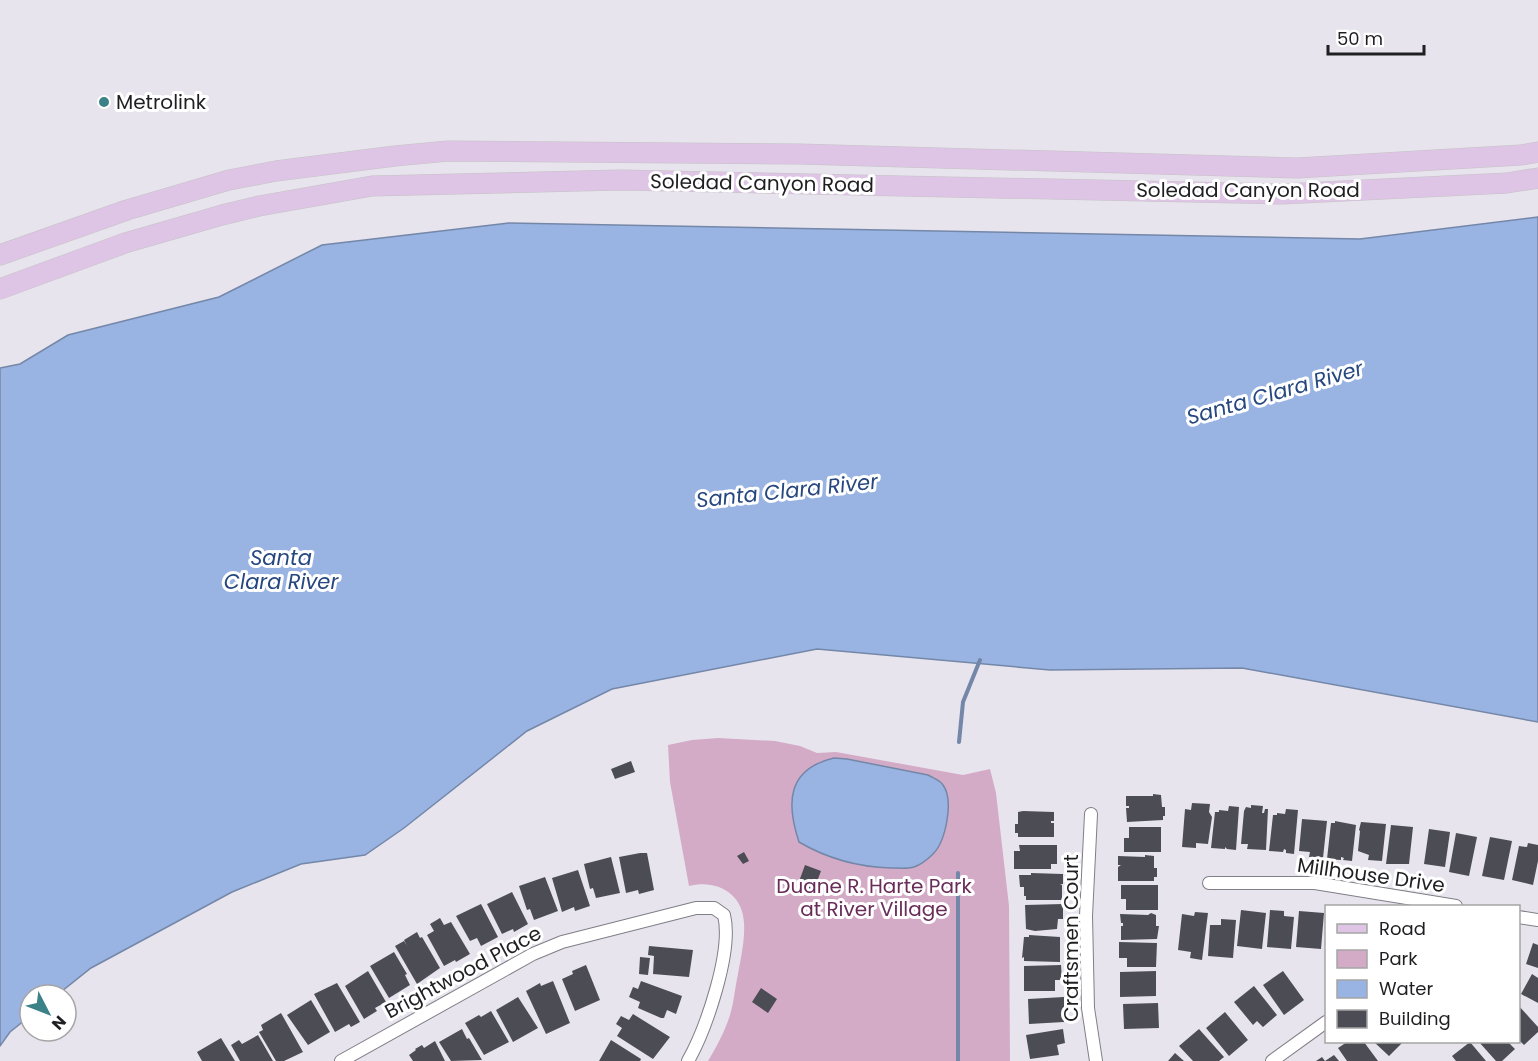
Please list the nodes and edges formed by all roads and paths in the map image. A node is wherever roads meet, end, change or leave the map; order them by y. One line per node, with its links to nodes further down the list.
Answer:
1 (1538, 152): 3 (main road, Soledad Canyon Road)
2 (799, 154): 3 (main road, Soledad Canyon Road); 5 (main road); 7 (main road, Soledad Canyon Road)
3 (1420, 161): 6 (main road)
4 (1538, 178): 6 (main road, Soledad Canyon Road)
5 (638, 180): 6 (main road, Soledad Canyon Road); 8 (main road, Soledad Canyon Road)
6 (1418, 188)
7 (0, 255)
8 (0, 289)
9 (1091, 814): 18 (street, Craftsmen Court)
10 (1209, 883): 11 (street, Millhouse Drive)
11 (1388, 901): 12 (street, Millhouse Drive)
12 (1442, 905)
13 (1520, 917): 14 (street)
14 (1538, 920)
15 (1325, 1023): 19 (street)
16 (340, 1061): 17 (street, Brightwood Place)
17 (688, 1061)
18 (1096, 1061)
19 (1272, 1061)

